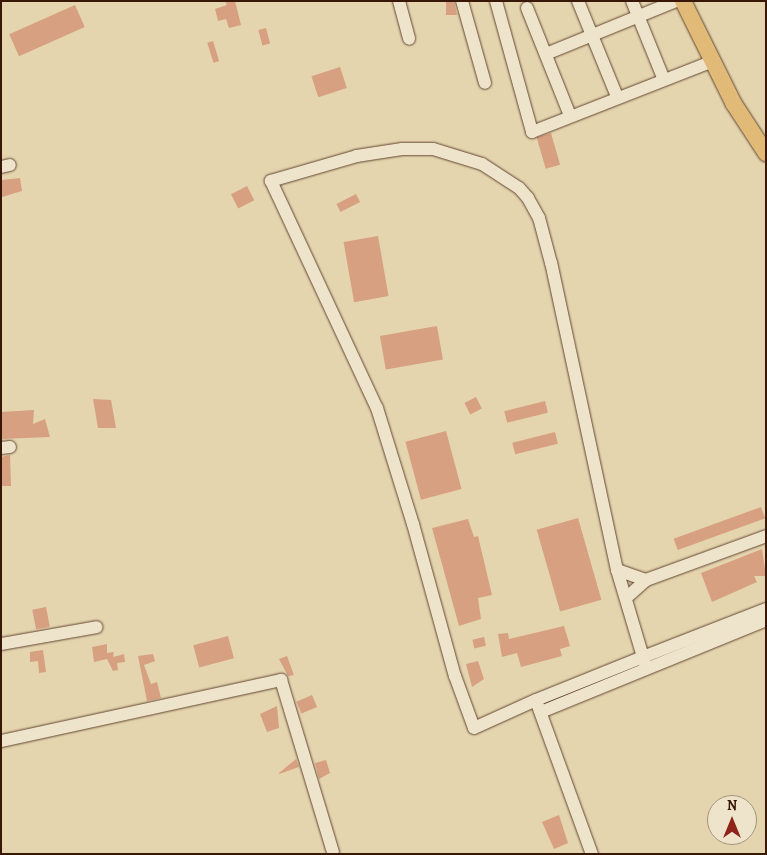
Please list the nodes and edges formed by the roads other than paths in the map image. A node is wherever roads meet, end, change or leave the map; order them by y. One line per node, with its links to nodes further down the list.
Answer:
1 (399, 1): 11 (street)
2 (462, 1): 15 (street)
3 (496, 1): 13 (street)
4 (578, 1): 10 (street)
5 (632, 1): 9 (street)
6 (676, 1): 9 (street)
7 (683, 1): 13 (main road)
8 (527, 8): 12 (street)
9 (638, 16): 10 (street); 14 (street)
10 (592, 36): 12 (street); 16 (street)
11 (409, 39)
12 (546, 54): 17 (street)
13 (713, 61): 18 (main road)
14 (662, 75)
15 (485, 83)
16 (616, 94)
17 (569, 113)
18 (766, 153)
19 (766, 536): 21 (street)
20 (618, 570): 21 (street); 22 (street); 28 (street)
21 (646, 580): 22 (street)
22 (626, 598): 27 (street)
23 (766, 609): 27 (street)
24 (766, 620): 27 (street)
25 (97, 627): 26 (street)
26 (1, 644)
27 (644, 662): 28 (street)
28 (538, 706): 31 (street)
29 (1, 741): 30 (street)
30 (333, 852)
31 (592, 854)

